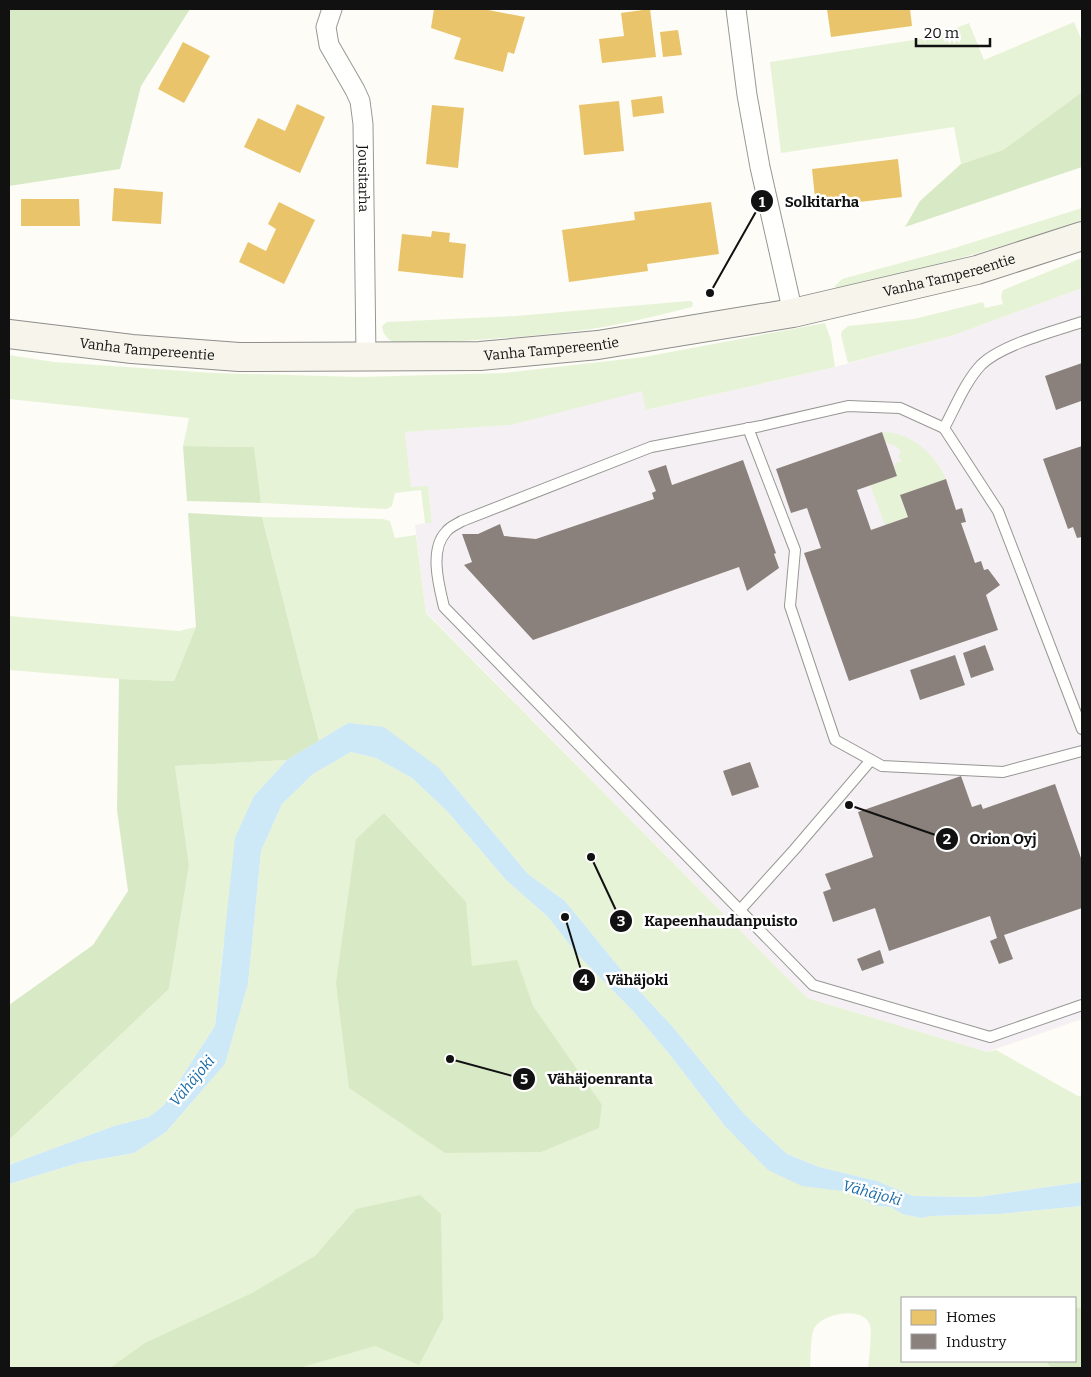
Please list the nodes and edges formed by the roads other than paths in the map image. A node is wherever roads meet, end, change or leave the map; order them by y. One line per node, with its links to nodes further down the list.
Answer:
1 (332, 9): 7 (street, Jousitarha)
2 (736, 9): 4 (street)
3 (1082, 236): 4 (main road, Vanha Tampereentie)
4 (793, 313): 7 (main road, Vanha Tampereentie)
5 (1082, 322): 9 (lane)
6 (9, 334): 7 (main road, Vanha Tampereentie)
7 (366, 358)
8 (748, 428): 9 (lane); 12 (lane); 13 (lane)
9 (944, 428): 10 (lane)
10 (1082, 728)
11 (1082, 751): 12 (lane)
12 (872, 760): 13 (lane)
13 (740, 910): 14 (lane)
14 (1082, 1005)

